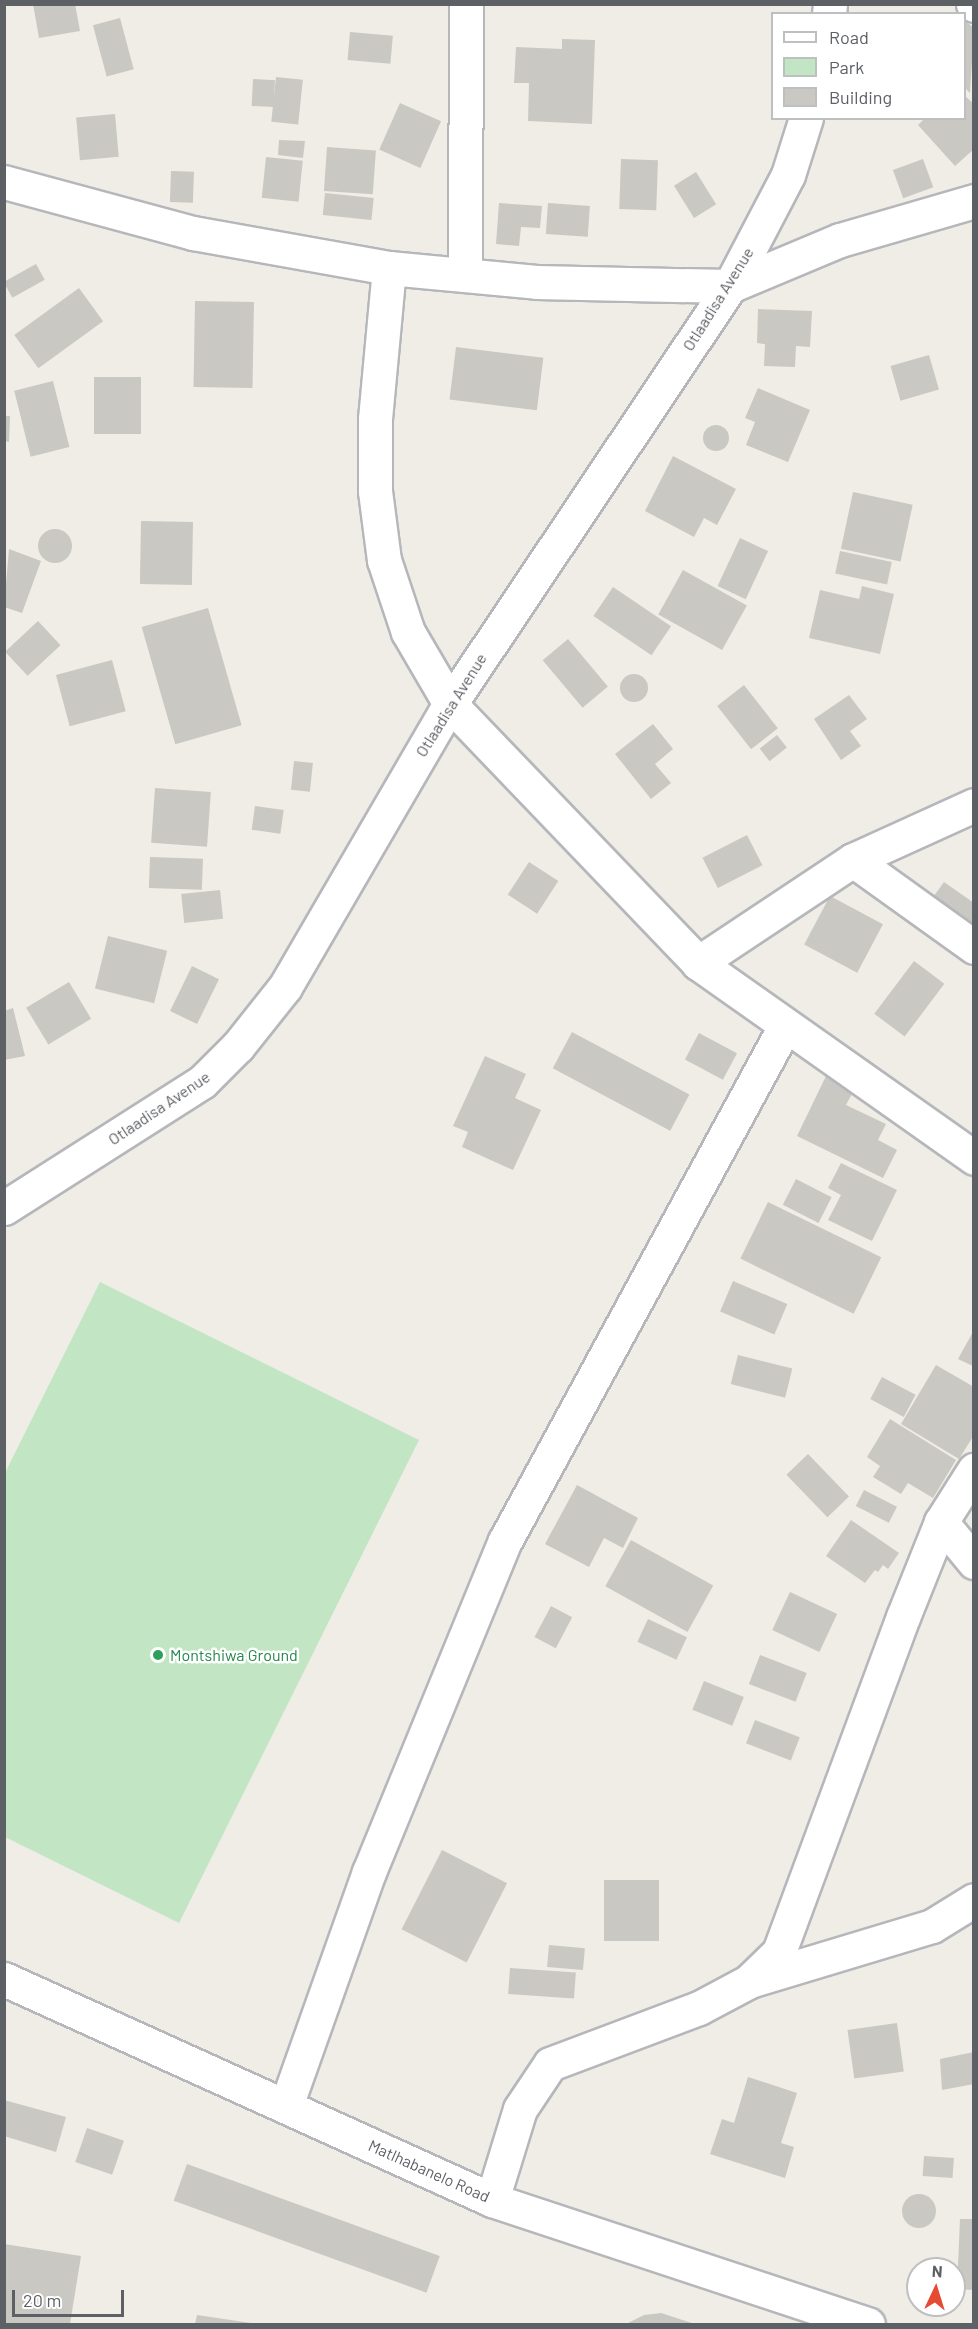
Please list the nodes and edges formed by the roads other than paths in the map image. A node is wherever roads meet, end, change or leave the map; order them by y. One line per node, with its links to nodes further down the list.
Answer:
1 (466, 4): 7 (street)
2 (805, 120): 8 (street, Otlaadisa Avenue)
3 (4, 155): 4 (street)
4 (15, 184): 6 (street)
5 (974, 201): 8 (street)
6 (389, 268): 7 (street); 9 (street)
7 (465, 274): 8 (street)
8 (730, 286): 9 (street, Otlaadisa Avenue)
9 (450, 704): 13 (street); 16 (street, Otlaadisa Avenue)
10 (974, 805): 11 (street)
11 (853, 860): 12 (street); 13 (street)
12 (974, 947)
13 (698, 963): 14 (street)
14 (784, 1028): 15 (street); 23 (street)
15 (974, 1158)
16 (4, 1208)
17 (974, 1470): 18 (street)
18 (941, 1522): 19 (street); 22 (street)
19 (974, 1562)
20 (974, 1900): 22 (street)
21 (4, 1979): 23 (street, Matlhabanelo Road)
22 (748, 1982): 24 (street)
23 (286, 2106): 24 (street, Matlhabanelo Road)
24 (492, 2200): 25 (street, Matlhabanelo Road)
25 (868, 2325)

